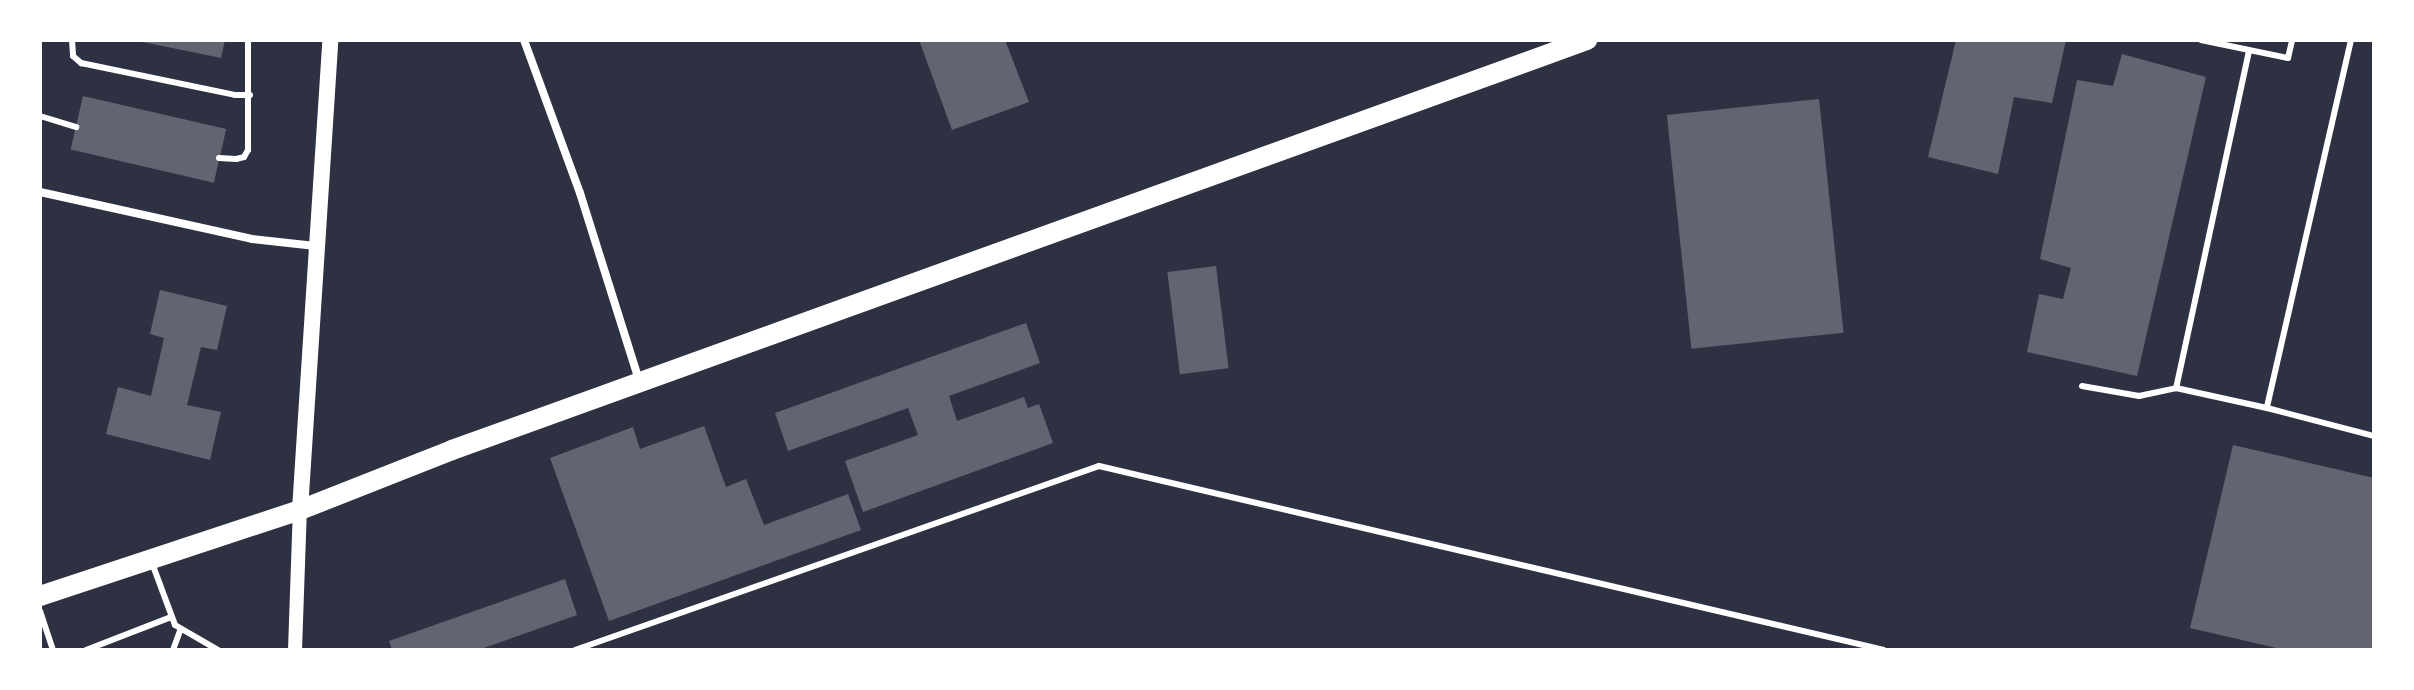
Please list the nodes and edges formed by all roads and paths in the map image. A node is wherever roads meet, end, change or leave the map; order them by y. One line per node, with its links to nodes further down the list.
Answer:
1 (72, 40): 10 (lane)
2 (248, 40): 10 (lane)
3 (330, 40): 15 (main road)
4 (524, 40): 16 (street)
5 (1587, 40): 16 (main road)
6 (2201, 40): 9 (lane)
7 (2292, 40): 9 (lane)
8 (2351, 40): 19 (lane)
9 (2249, 51): 18 (lane)
10 (250, 95): 13 (lane)
11 (40, 116): 12 (lane)
12 (76, 127)
13 (219, 158)
14 (40, 192): 15 (street)
15 (316, 246): 21 (main road)
16 (640, 383): 21 (main road)
17 (2082, 386): 18 (lane)
18 (2176, 388): 19 (lane)
19 (2267, 408): 20 (lane)
20 (2374, 436)
21 (300, 510): 22 (main road); 31 (street)
22 (150, 560): 23 (main road); 25 (lane)
23 (40, 596)
24 (40, 611): 27 (lane)
25 (171, 617): 26 (lane); 28 (lane)
26 (180, 631): 29 (lane); 30 (lane)
27 (53, 650)
28 (86, 650)
29 (173, 650)
30 (218, 650)
31 (295, 650)
32 (575, 650): 33 (lane)
33 (1884, 650)

